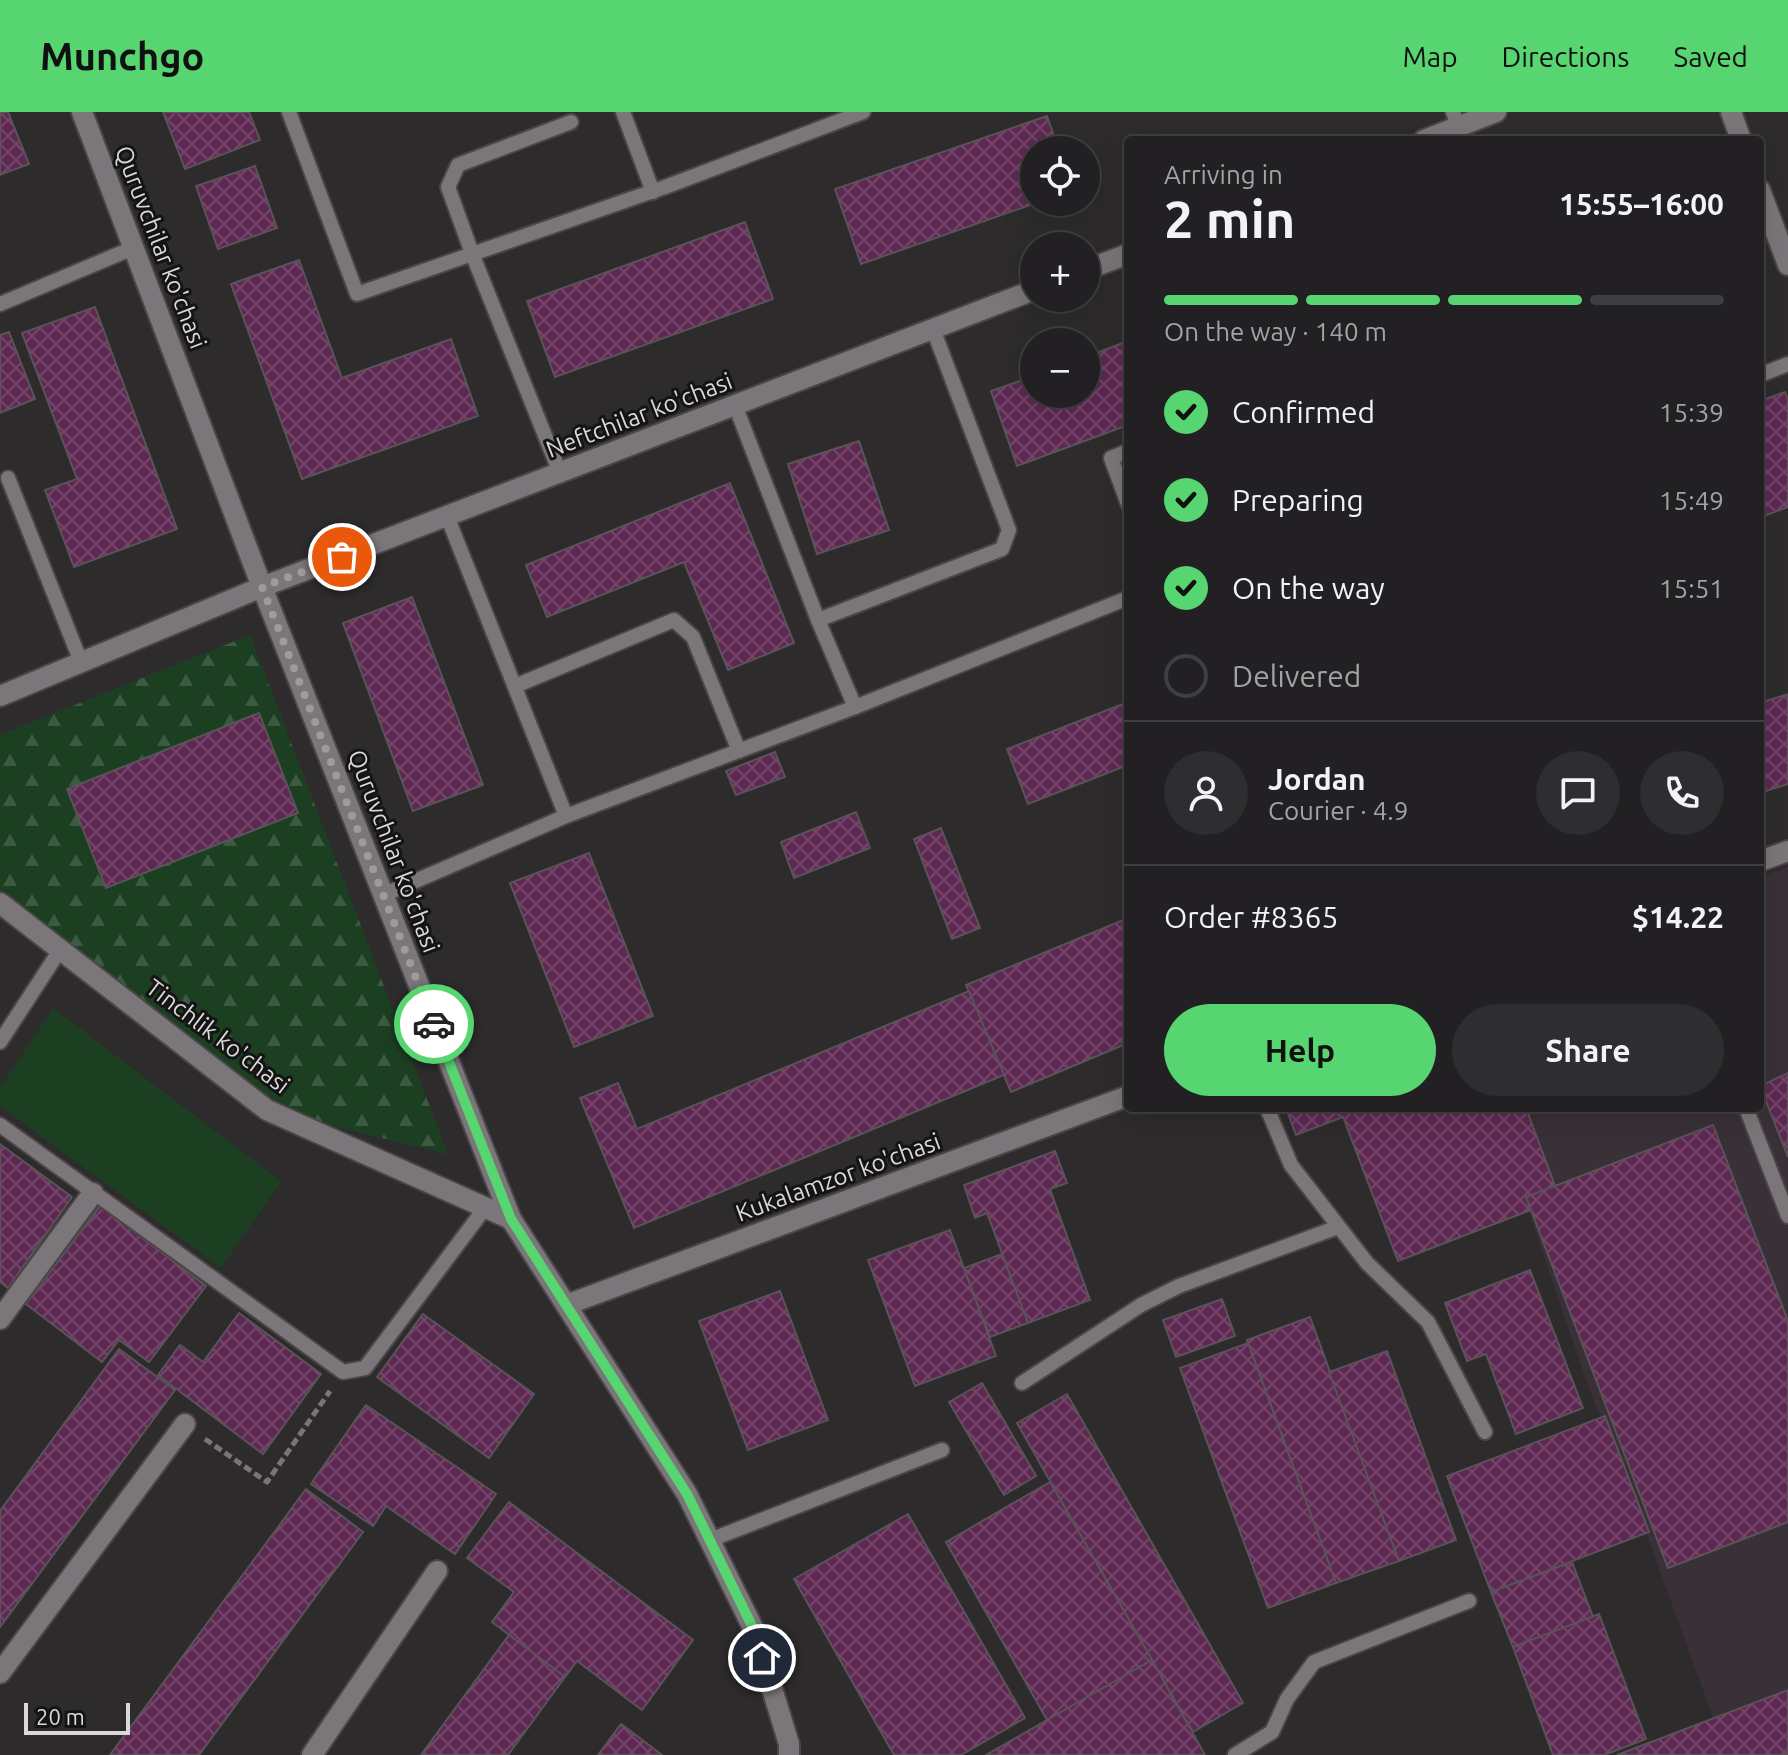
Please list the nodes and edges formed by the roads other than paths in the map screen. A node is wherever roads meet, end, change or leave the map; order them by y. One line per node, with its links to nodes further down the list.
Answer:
1 (82, 112): 13 (street, Quruvchilar ko'chasi)
2 (289, 112): 14 (lane)
3 (623, 112): 11 (lane)
4 (863, 112): 11 (lane)
5 (1496, 112): 8 (street)
6 (1731, 112): 10 (street)
7 (571, 122): 14 (lane)
8 (1458, 126): 9 (street)
9 (1434, 136)
10 (1740, 136)
11 (653, 192): 14 (lane)
12 (1764, 201): 17 (street)
13 (133, 248): 19 (lane); 29 (street, Quruvchilar ko'chasi)
14 (473, 256): 25 (lane)
15 (1124, 256): 16 (street)
16 (1100, 265)
17 (1788, 265)
18 (1020, 295): 20 (street, Neftchilar ko'chasi)
19 (0, 304)
20 (933, 329): 23 (street, Neftchilar ko'chasi); 31 (lane)
21 (1788, 364): 22 (lane)
22 (1764, 373)
23 (735, 405): 25 (street, Neftchilar ko'chasi); 31 (lane)
24 (1124, 453): 27 (lane)
25 (560, 473): 28 (street, Neftchilar ko'chasi)
26 (8, 478): 32 (lane)
27 (1124, 493)
28 (447, 516): 29 (street, Neftchilar ko'chasi); 33 (lane)
29 (262, 587): 32 (street); 40 (street, Quruvchilar ko'chasi)
30 (1124, 600): 35 (lane)
31 (818, 620): 35 (lane)
32 (81, 662): 34 (street)
33 (515, 686): 36 (lane); 37 (lane)
34 (0, 696)
35 (855, 707): 36 (lane)
36 (739, 751): 37 (lane)
37 (566, 816): 40 (lane)
38 (1788, 851): 39 (street)
39 (1764, 860)
40 (383, 895): 51 (street, Quruvchilar ko'chasi)
41 (0, 903): 42 (street, Tinchlik ko'chasi)
42 (60, 950): 43 (lane); 49 (street, Tinchlik ko'chasi)
43 (0, 1042)
44 (1124, 1097): 53 (street, Kukalamzor ko'chasi)
45 (1269, 1112): 52 (lane)
46 (1748, 1112): 50 (lane)
47 (0, 1125): 48 (lane)
48 (93, 1193): 49 (lane); 54 (street)
49 (485, 1208): 51 (street, Tinchlik ko'chasi)
50 (1788, 1216)
51 (511, 1219): 53 (street, Quruvchilar ko'chasi)
52 (1338, 1227): 55 (lane); 57 (lane)
53 (566, 1305): 59 (street, Quruvchilar ko'chasi)
54 (0, 1319)
55 (1022, 1383)
56 (185, 1424): 62 (street)
57 (1485, 1432)
58 (942, 1450): 59 (lane)
59 (710, 1540): 64 (street, Quruvchilar ko'chasi)
60 (437, 1571): 63 (street)
61 (1469, 1601): 65 (lane)
62 (0, 1673)
63 (312, 1755)
64 (789, 1755)
65 (1235, 1755)

